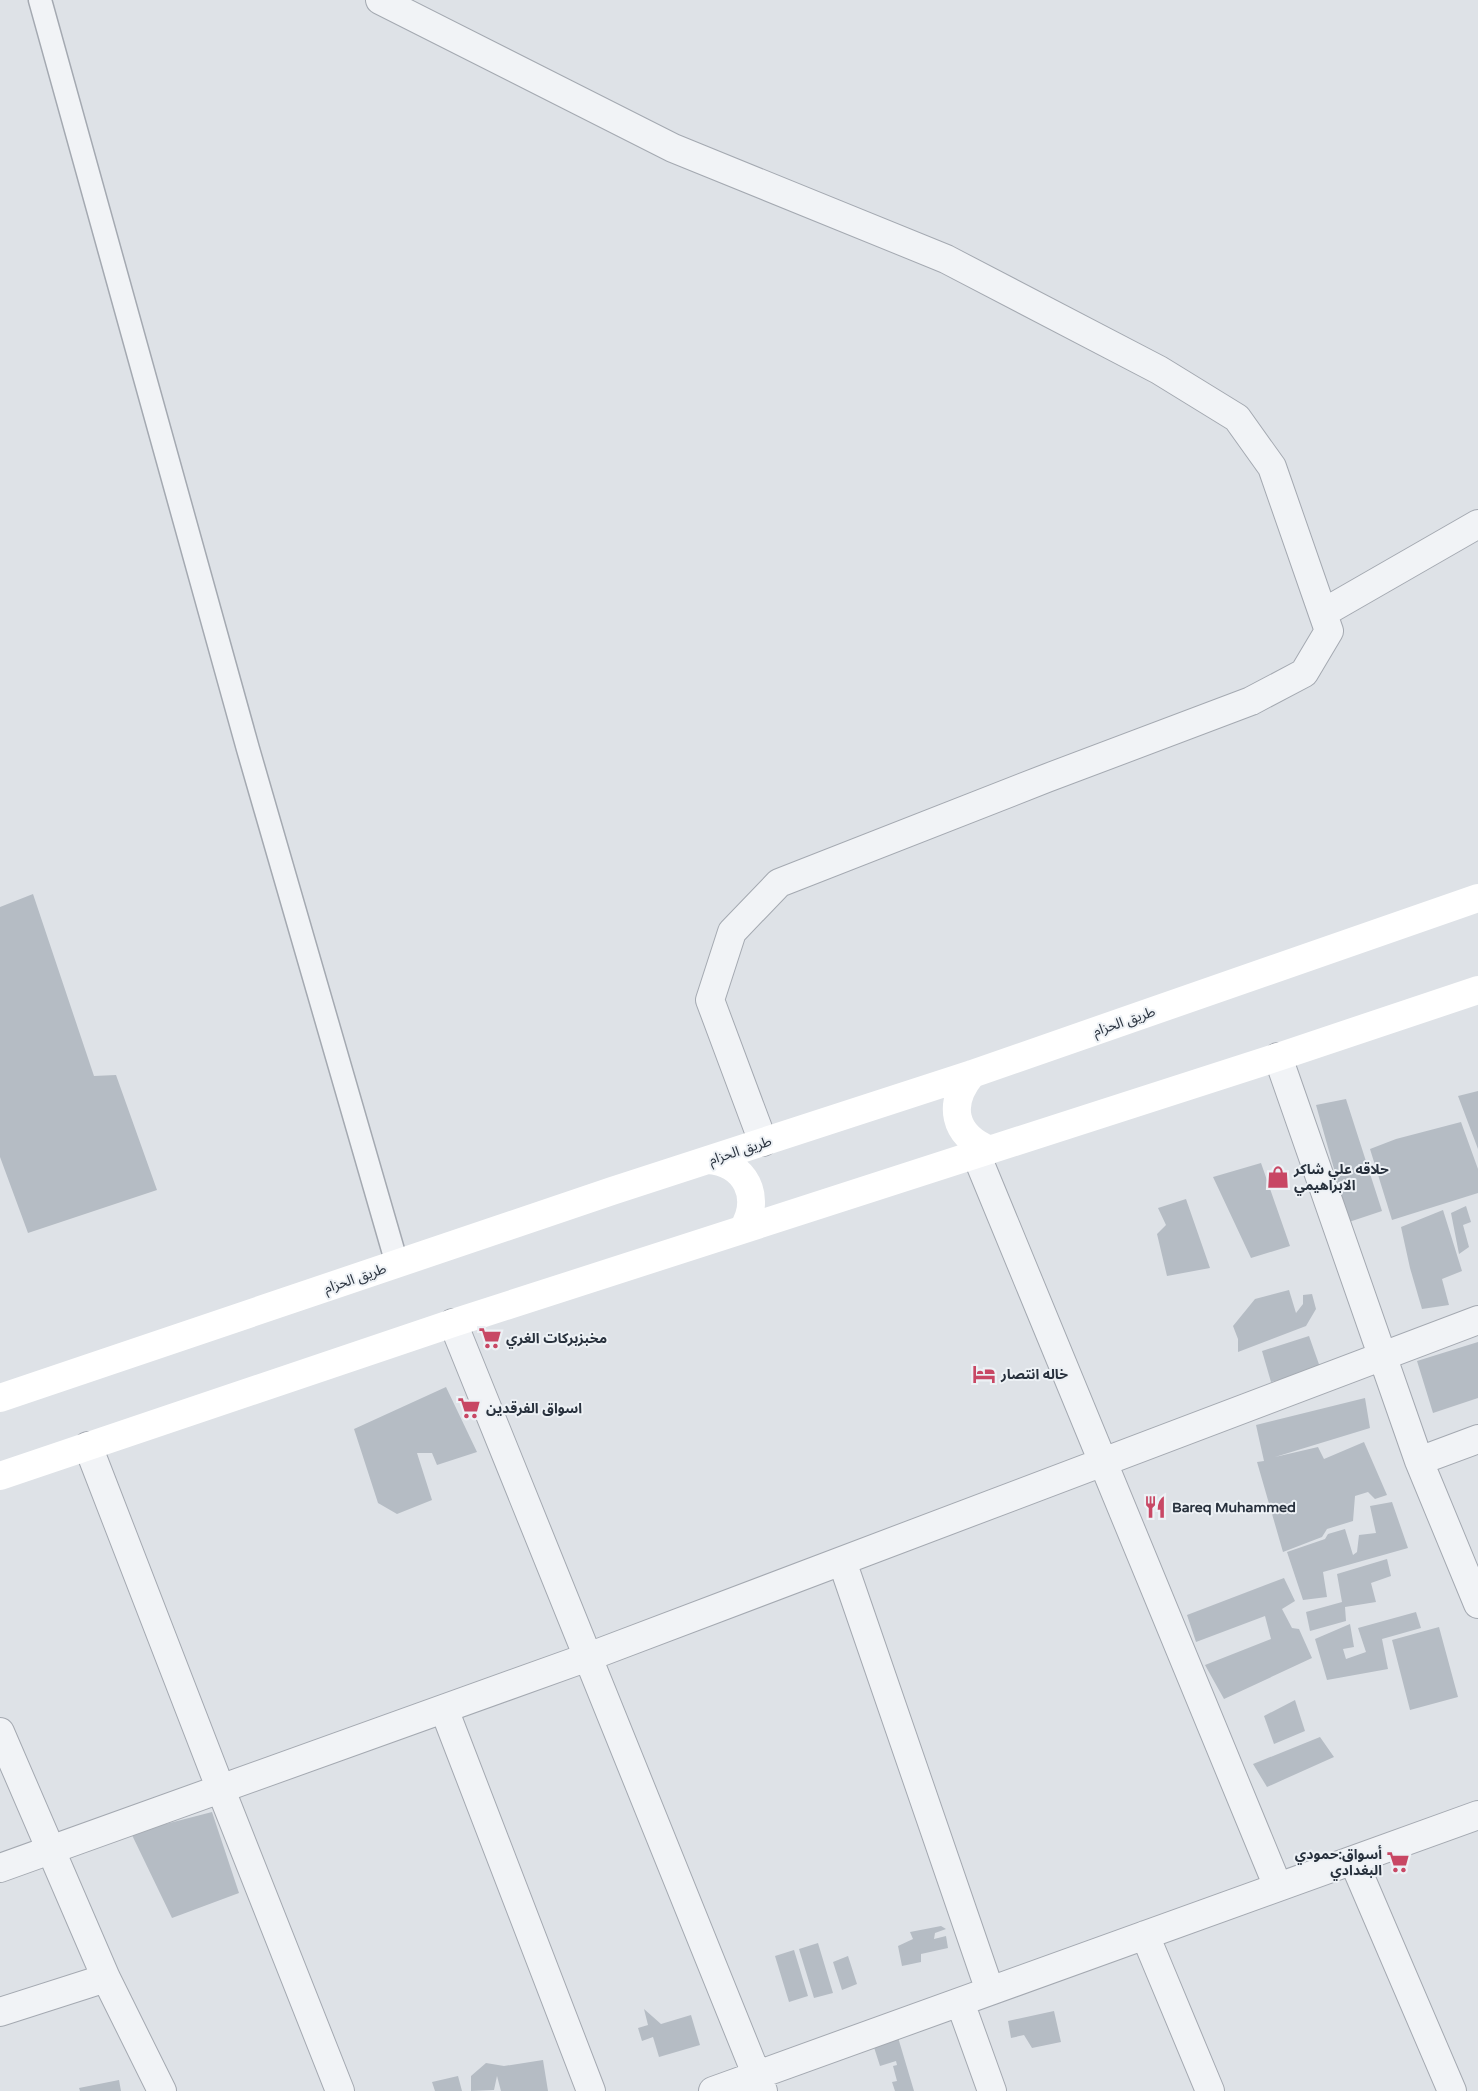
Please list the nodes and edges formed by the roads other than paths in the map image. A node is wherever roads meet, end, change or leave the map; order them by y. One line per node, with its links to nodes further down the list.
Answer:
1 (40, 0): 13 (lane)
2 (380, 0): 4 (street)
3 (1478, 524): 4 (street)
4 (1323, 613): 9 (street)
5 (1478, 898): 8 (main road, طريق الحزام)
6 (1478, 990): 7 (main road)
7 (1278, 1058): 10 (main road); 16 (street)
8 (972, 1074): 9 (main road, طريق الحزام); 10 (main road)
9 (763, 1142): 11 (main road, طريق الحزام)
10 (983, 1152): 12 (main road); 21 (street)
11 (708, 1160): 12 (main road); 13 (main road, طريق الحزام)
12 (743, 1229): 15 (main road)
13 (397, 1264): 17 (main road, طريق الحزام)
14 (1478, 1320): 16 (street)
15 (453, 1323): 19 (main road); 25 (street)
16 (1382, 1356): 20 (street); 21 (street)
17 (0, 1398)
18 (1478, 1439): 20 (street)
19 (88, 1446): 22 (main road); 28 (street)
20 (1419, 1461): 24 (street)
21 (1103, 1462): 23 (street); 33 (street)
22 (0, 1476)
23 (842, 1561): 25 (street); 36 (street)
24 (1478, 1604)
25 (588, 1657): 26 (street); 39 (street)
26 (444, 1708): 28 (street); 42 (street)
27 (0, 1732): 30 (street)
28 (221, 1790): 30 (street); 41 (street)
29 (1478, 1815): 31 (street)
30 (50, 1851): 32 (street); 35 (street)
31 (1353, 1860): 33 (street); 46 (street)
32 (0, 1868)
33 (1278, 1887): 34 (street)
34 (1146, 1934): 36 (street); 45 (street)
35 (106, 1978): 38 (street); 40 (street)
36 (990, 1991): 37 (street)
37 (960, 2002): 39 (street); 44 (street)
38 (0, 2012)
39 (760, 2083): 43 (street)
40 (162, 2091)
41 (340, 2091)
42 (591, 2091)
43 (713, 2091)
44 (992, 2091)
45 (1210, 2091)
46 (1452, 2091)

